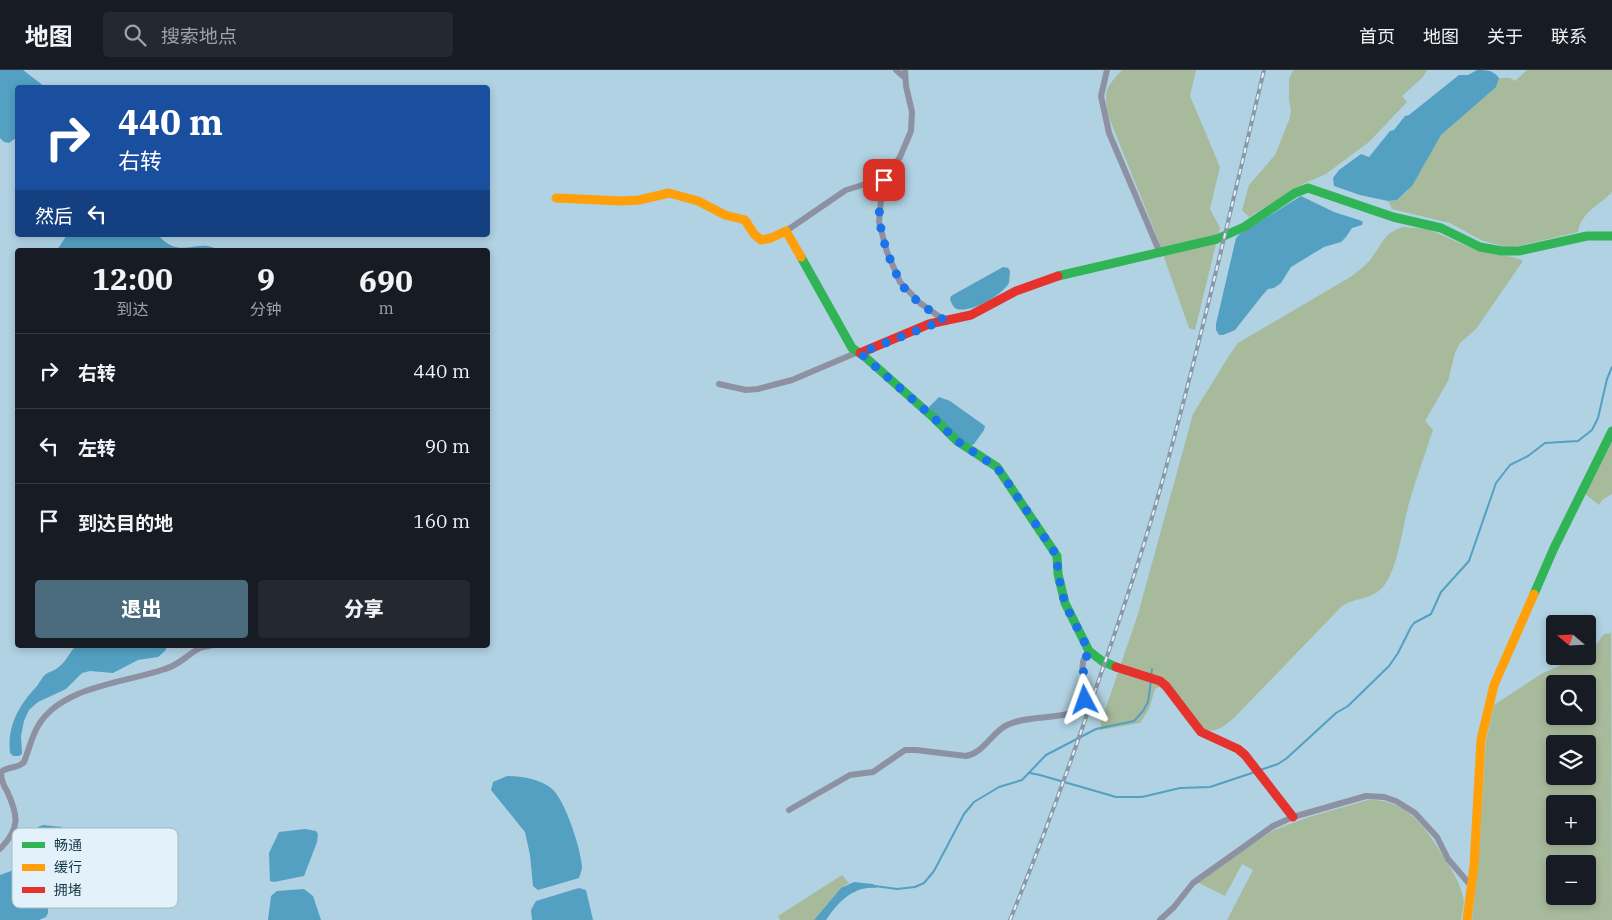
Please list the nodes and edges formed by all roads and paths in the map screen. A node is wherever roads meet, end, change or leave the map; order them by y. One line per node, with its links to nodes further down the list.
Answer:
1 (896, 70): 4 (street)
2 (905, 70): 4 (street)
3 (1107, 70): 9 (street)
4 (905, 78): 5 (street)
5 (884, 180): 7 (street); 10 (street)
6 (556, 198): 7 (street)
7 (786, 231): 11 (street)
8 (1612, 236): 9 (street)
9 (1160, 253): 10 (street)
10 (944, 320): 11 (street)
11 (859, 353): 12 (street); 15 (street)
12 (719, 384)
13 (1612, 431): 21 (street)
14 (199, 648): 18 (street)
15 (1089, 651): 16 (street); 17 (street)
16 (789, 810)
17 (1293, 817): 21 (street); 22 (street)
18 (13, 828)
19 (12, 831): 20 (street)
20 (0, 848)
21 (1472, 887): 23 (street)
22 (1160, 920)
23 (1467, 920)

